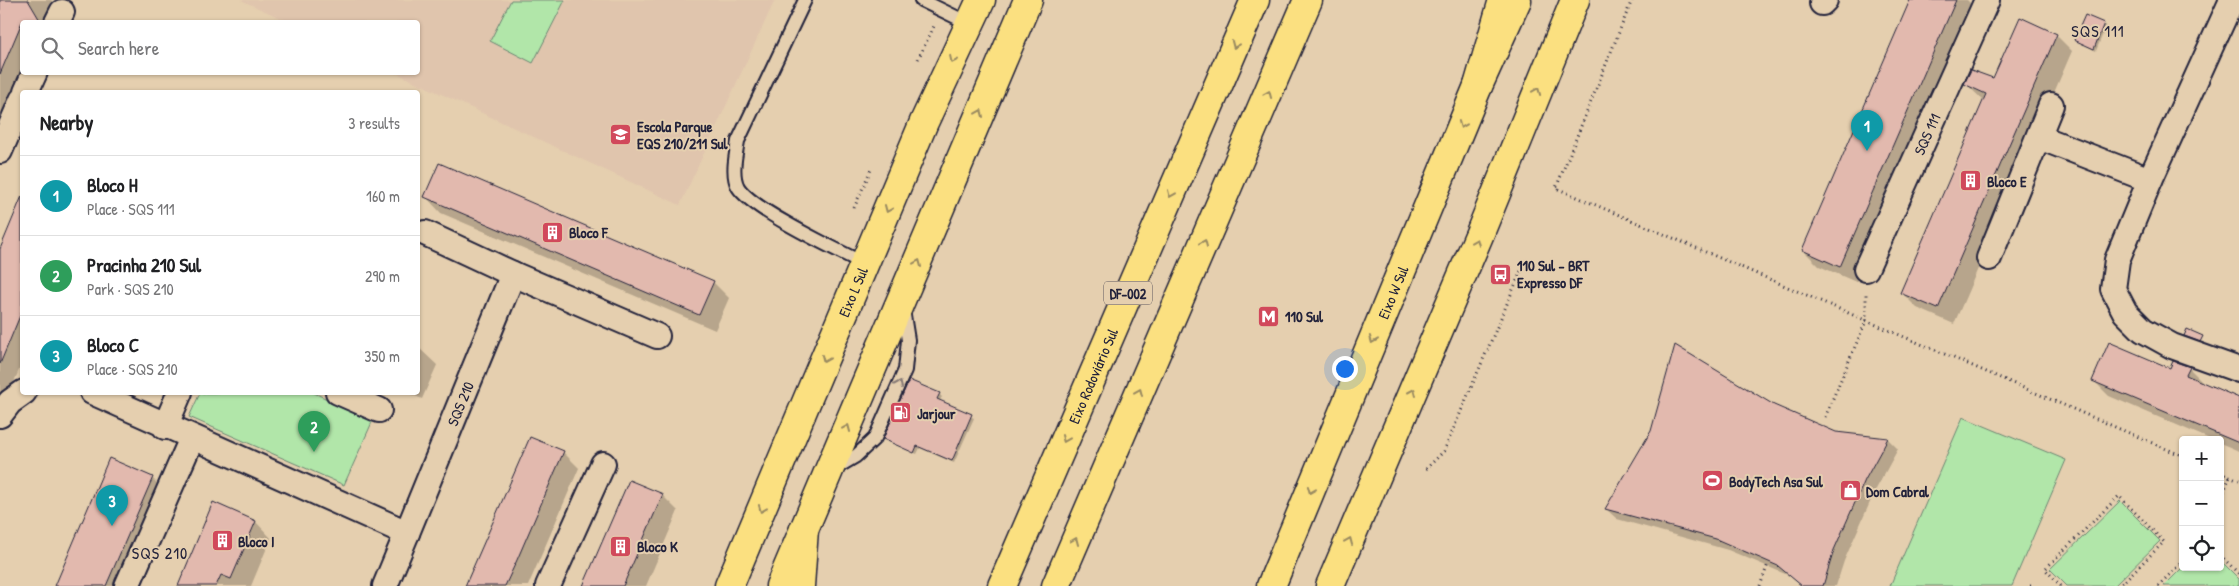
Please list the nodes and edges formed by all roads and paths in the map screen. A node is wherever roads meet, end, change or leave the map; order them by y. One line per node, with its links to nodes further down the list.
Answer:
1 (805, 0): 27 (lane)
2 (921, 0): 12 (lane)
3 (1028, 0): 50 (main road, one-way to 3)
4 (1255, 0): 62 (main road, Eixo Rodoviário Sul / DF-002, one-way to 62)
5 (1308, 0): 63 (main road, one-way to 5)
6 (1503, 0): 16 (main road)
7 (1517, 0): 16 (main road, Eixo W Sul)
8 (1575, 0): 65 (main road, one-way to 8)
9 (1632, 0): 31 (path)
10 (1986, 0): 28 (street, SQS 111)
11 (2232, 0): 23 (street)
12 (941, 10): 13 (lane); 14 (path)
13 (976, 12): 27 (main road, Eixo L Sul, one-way to 27)
14 (918, 59)
15 (34, 75): 17 (street)
16 (1478, 86): 64 (main road, Eixo W Sul, one-way to 64)
17 (27, 90)
18 (20, 105): 21 (street)
19 (2051, 105): 20 (street)
20 (2040, 137): 23 (street); 26 (street)
21 (0, 151)
22 (872, 167): 24 (path)
23 (2150, 180): 33 (street)
24 (854, 208)
25 (425, 233): 30 (street)
26 (1988, 258)
27 (865, 264): 59 (main road, Eixo L Sul, one-way to 59)
28 (1866, 269): 31 (path)
29 (1521, 271): 45 (path)
30 (513, 274): 32 (street); 51 (street, SQS 210)
31 (1866, 321): 40 (path); 43 (path)
32 (657, 336)
33 (2239, 370)
34 (20, 395): 39 (street)
35 (98, 395): 41 (street)
36 (179, 395): 41 (street)
37 (345, 395): 38 (street)
38 (379, 410)
39 (0, 415)
40 (1825, 417)
41 (165, 427): 42 (street)
42 (192, 438): 51 (street); 56 (street)
43 (2179, 454)
44 (603, 464): 58 (street)
45 (1426, 469)
46 (2224, 474): 47 (path)
47 (2230, 476): 48 (path); 49 (path)
48 (2239, 480)
49 (2224, 491)
50 (804, 529): 60 (main road); 61 (main road)
51 (407, 533): 57 (street, SQS 210)
52 (2224, 559): 55 (path)
53 (1768, 564): 66 (path)
54 (2179, 566): 69 (path)
55 (2239, 574)
56 (127, 586)
57 (385, 586)
58 (548, 586)
59 (730, 586)
60 (780, 586)
61 (800, 586)
62 (1002, 586)
63 (1056, 586)
64 (1271, 586)
65 (1330, 586)
66 (1760, 586)
67 (2061, 586): 68 (path)
68 (2119, 586)
69 (2158, 586)

